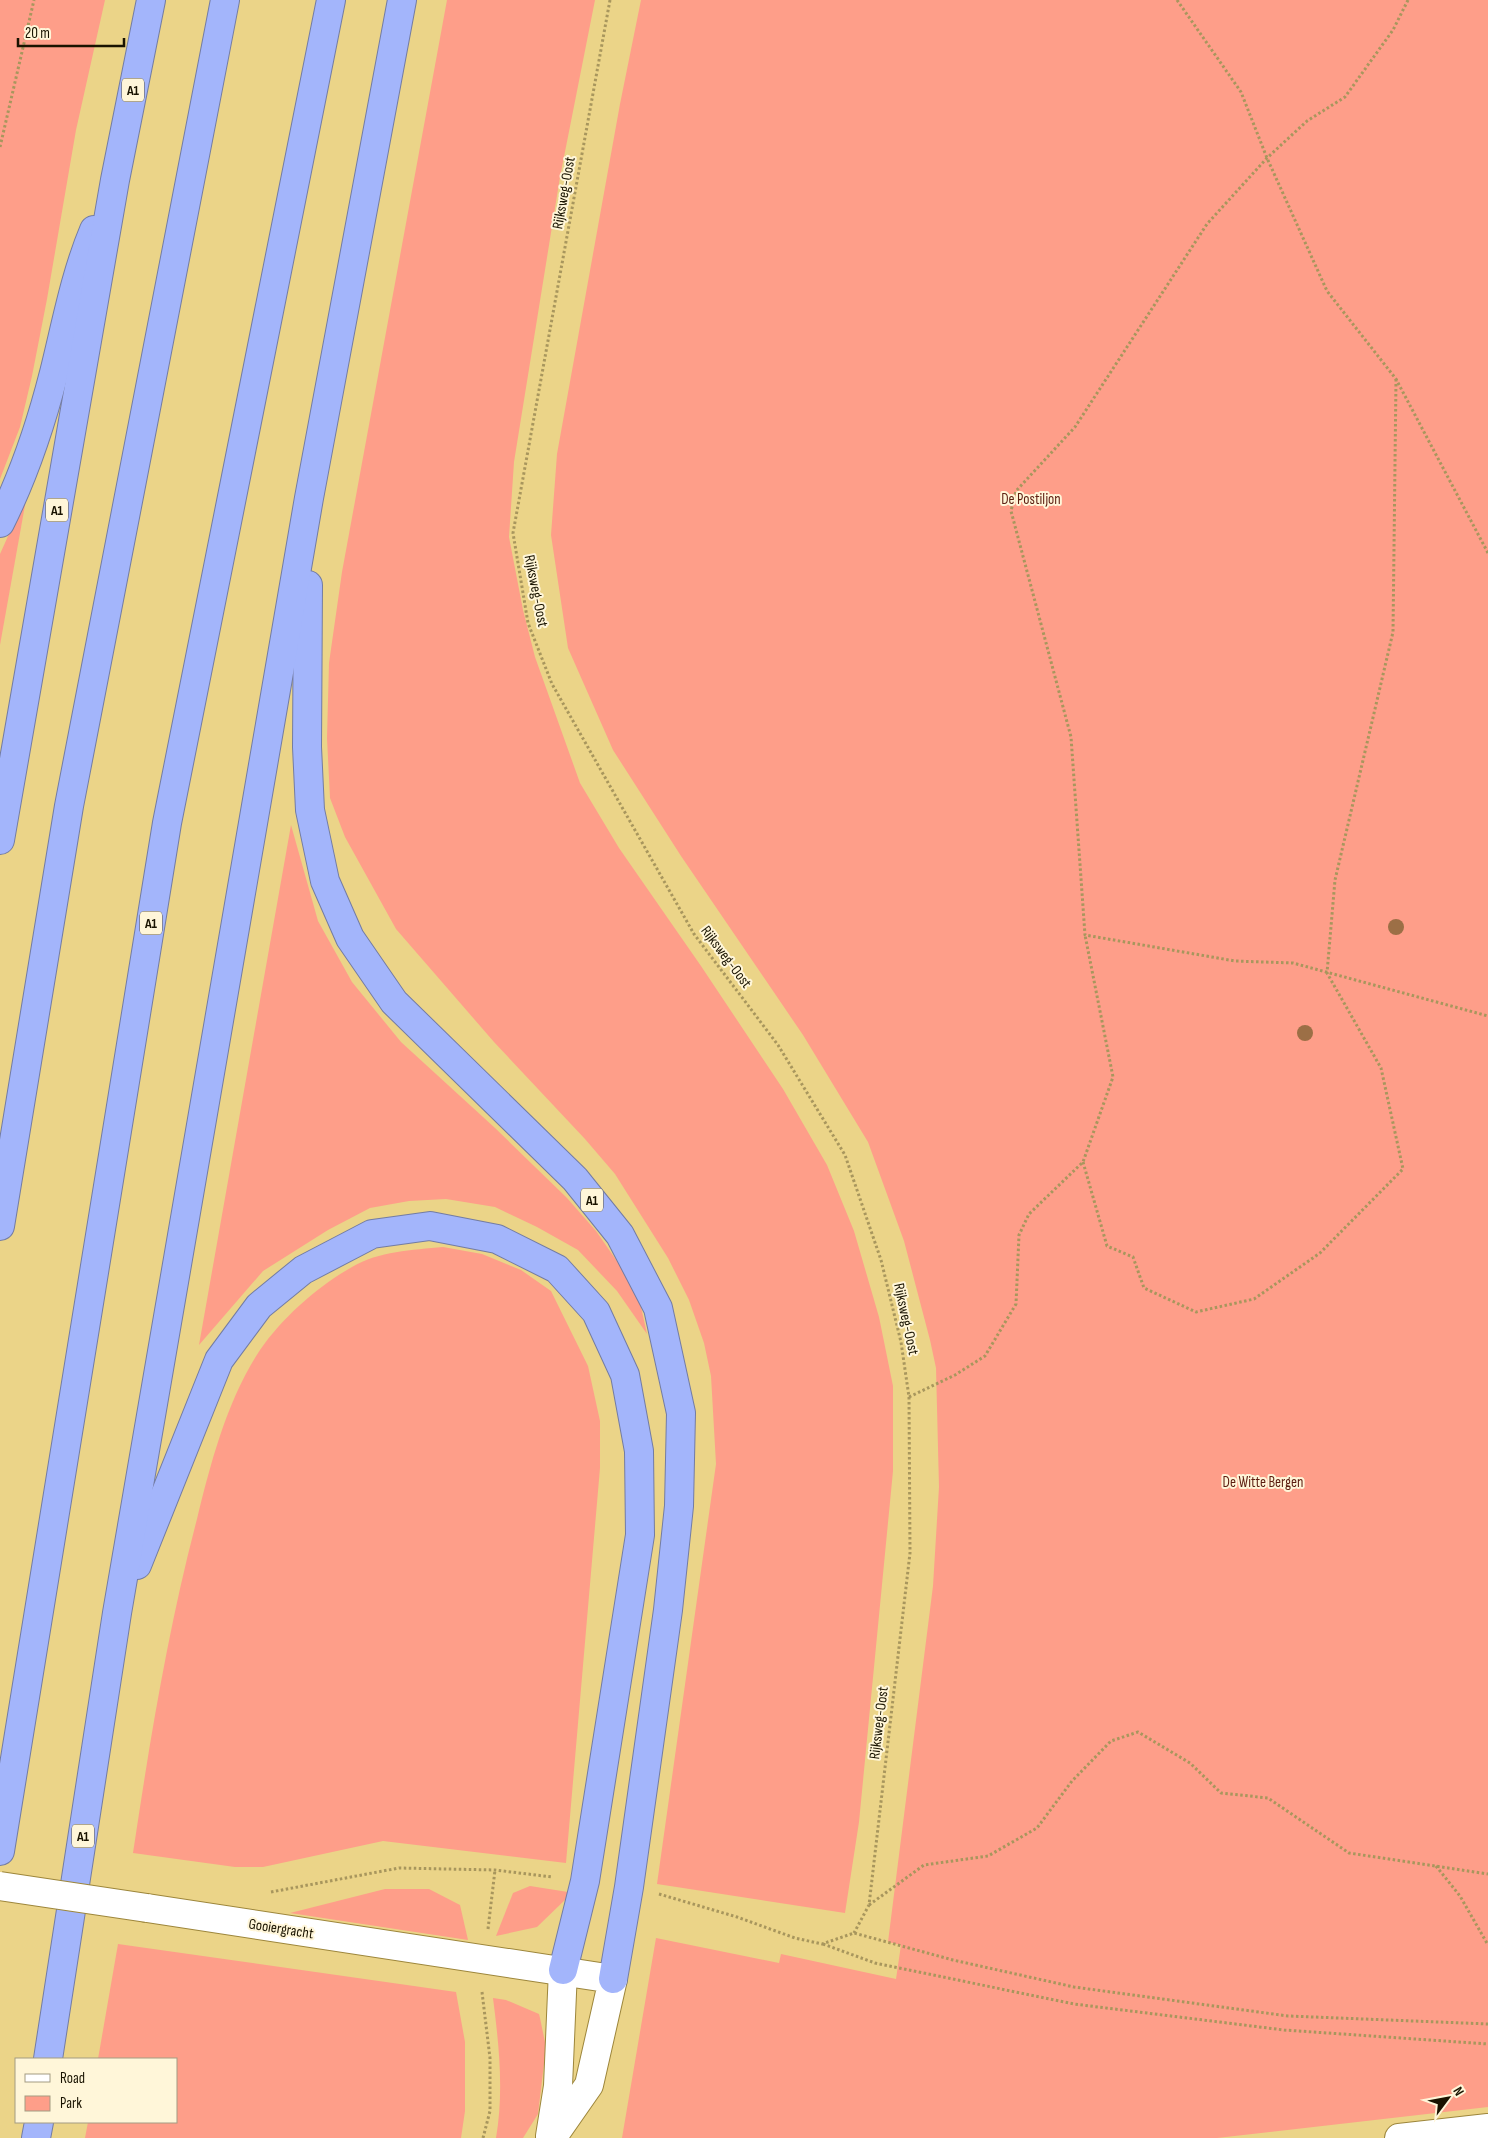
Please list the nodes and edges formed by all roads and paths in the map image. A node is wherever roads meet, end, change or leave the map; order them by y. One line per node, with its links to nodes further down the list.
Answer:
1 (34, 0): 9 (path)
2 (151, 0): 11 (highway, A1)
3 (225, 0): 21 (highway)
4 (331, 0): 24 (highway, A1)
5 (402, 0): 13 (highway, A1)
6 (610, 0): 22 (path, Rijksweg-Oost)
7 (1177, 0): 10 (path)
8 (1408, 0): 10 (path)
9 (0, 148)
10 (1267, 158): 12 (path); 17 (path)
11 (115, 180): 14 (highway, A1); 16 (highway, A1)
12 (1396, 379): 15 (path); 18 (path)
13 (309, 498): 23 (highway, A1); 30 (highway, A1)
14 (0, 523)
15 (1488, 553)
16 (0, 840)
17 (1085, 935): 18 (path); 20 (path)
18 (1327, 973): 19 (path); 20 (path)
19 (1488, 1016)
20 (1083, 1162): 22 (path)
21 (0, 1226)
22 (909, 1397): 32 (path, Rijksweg-Oost)
23 (117, 1613): 28 (highway, A1); 41 (highway, A1)
24 (0, 1851)
25 (1436, 1866): 27 (path); 32 (path); 35 (path)
26 (495, 1870): 28 (path); 31 (path); 36 (path)
27 (1488, 1874)
28 (585, 1881): 37 (highway, A1)
29 (0, 1886): 36 (street, Gooiergracht, bridge)
30 (629, 1887): 34 (path); 38 (highway, A1)
31 (266, 1893)
32 (869, 1905): 33 (path, Rijksweg-Oost)
33 (854, 1933): 34 (path); 39 (path)
34 (822, 1944): 40 (path)
35 (1488, 1945)
36 (483, 1960): 37 (street, Gooiergracht); 45 (path)
37 (562, 1970): 38 (street, Gooiergracht); 46 (street)
38 (613, 1979): 46 (street)
39 (1488, 2024)
40 (1488, 2044)
41 (48, 2058)
42 (39, 2123): 44 (highway)
43 (1488, 2128): 47 (street)
44 (36, 2138)
45 (483, 2138)
46 (551, 2138)
47 (1399, 2138)

